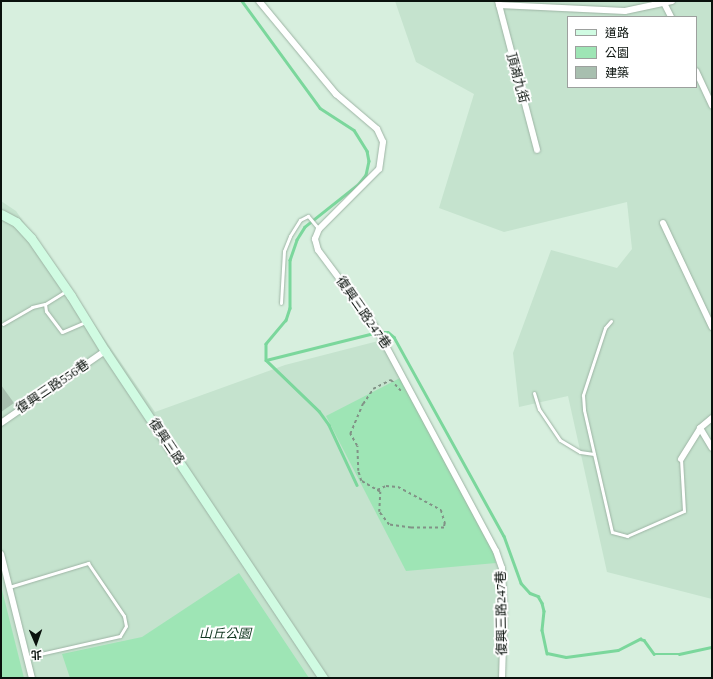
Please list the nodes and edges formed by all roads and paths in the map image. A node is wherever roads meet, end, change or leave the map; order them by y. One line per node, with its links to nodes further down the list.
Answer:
1 (259, 1): 11 (street)
2 (672, 1): 4 (street, 頂湖九街)
3 (498, 3): 4 (street, 頂湖九街); 8 (street, 頂湖九街)
4 (664, 3): 5 (street)
5 (670, 16)
6 (697, 72): 7 (street)
7 (712, 105)
8 (537, 150)
9 (1, 214): 12 (street, 復興三路)
10 (663, 223): 18 (street)
11 (319, 229): 13 (lane); 34 (street, 復興三路247巷)
12 (68, 291): 14 (lane); 15 (street, 復興三路)
13 (281, 303)
14 (45, 304): 15 (lane); 17 (lane)
15 (87, 321): 19 (street, 復興三路)
16 (611, 321): 26 (lane)
17 (3, 324)
18 (712, 327)
19 (105, 352): 23 (street, 復興三路556巷); 33 (street, 復興三路)
20 (403, 393): 28 (path)
21 (534, 393): 26 (lane)
22 (712, 418): 24 (street)
23 (1, 423)
24 (700, 428): 25 (street); 27 (street)
25 (712, 448)
26 (594, 454): 27 (lane)
27 (680, 459)
28 (377, 490): 28 (path)
29 (1, 554): 30 (street)
30 (9, 587): 31 (street); 31 (lane)
31 (27, 658): 32 (street)
32 (32, 678)
33 (323, 678)
34 (502, 678)

